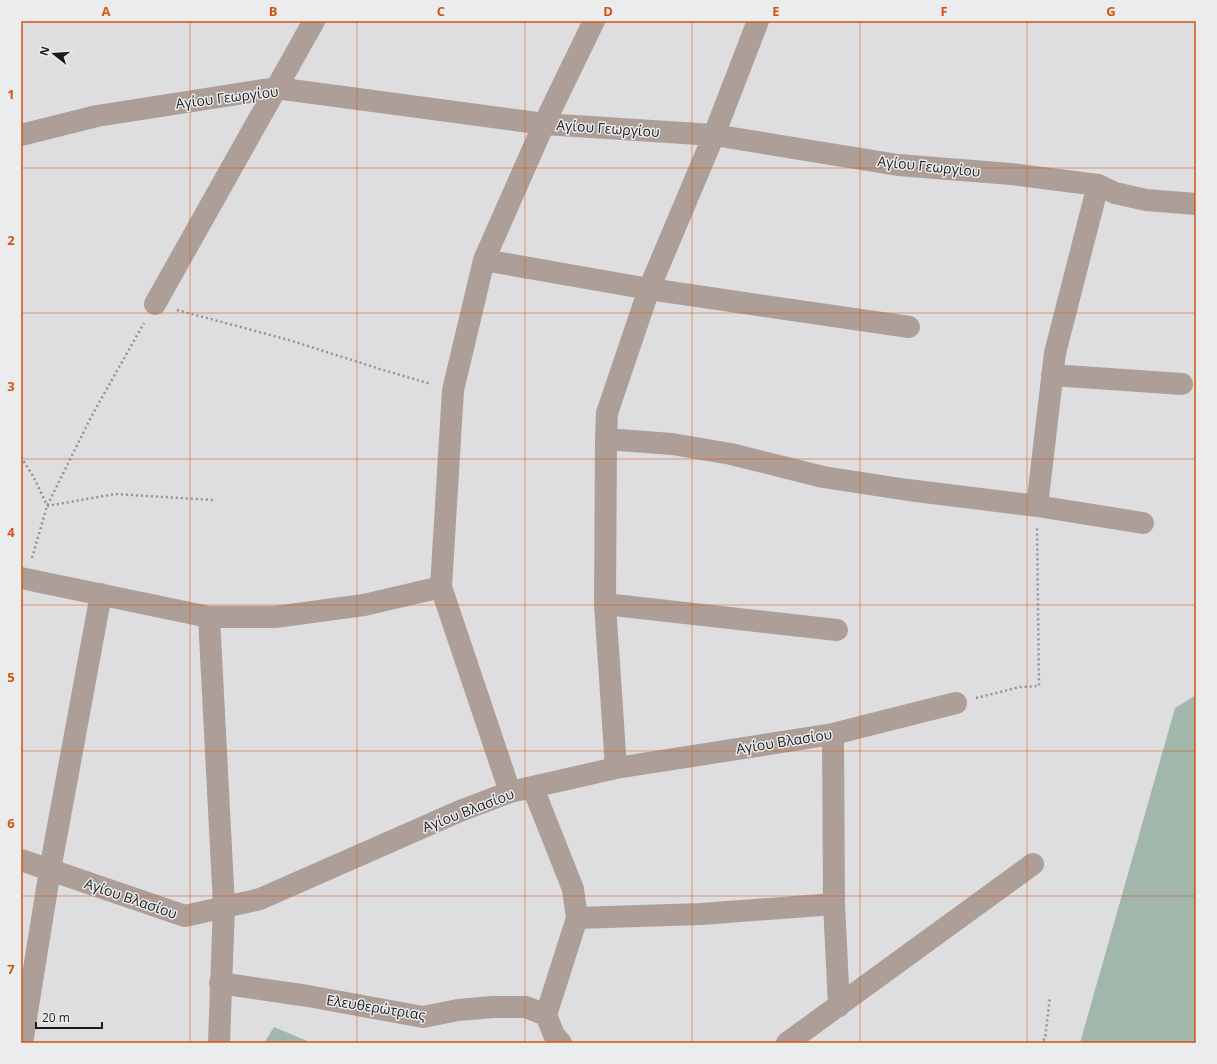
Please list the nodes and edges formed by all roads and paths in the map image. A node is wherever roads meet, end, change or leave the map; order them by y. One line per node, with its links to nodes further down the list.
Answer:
1 (314, 21): 4 (street)
2 (594, 21): 5 (street)
3 (758, 21): 7 (street)
4 (276, 88): 5 (street, Αγίου Γεωργίου); 6 (street, Αγίου Γεωργίου); 12 (street)
5 (544, 124): 7 (street, Αγίου Γεωργίου); 10 (street)
6 (21, 135)
7 (714, 135): 8 (street, Αγίου Γεωργίου); 11 (street)
8 (1098, 185): 9 (street, Αγίου Γεωργίου); 14 (street)
9 (1196, 204)
10 (484, 260): 11 (street); 16 (street)
11 (649, 289): 13 (street); 17 (street)
12 (155, 304): 16 (path); 20 (path)
13 (909, 327)
14 (1052, 375): 15 (street); 21 (street)
15 (1182, 384)
16 (453, 390): 24 (street)
17 (606, 439): 21 (street); 26 (street)
18 (21, 457): 20 (path)
19 (213, 500): 20 (path)
20 (47, 506): 23 (path)
21 (1037, 506): 22 (street); 29 (path)
22 (1143, 523)
23 (24, 578): 25 (street)
24 (441, 587): 27 (street); 33 (street)
25 (101, 594): 27 (street); 36 (street)
26 (605, 604): 28 (street); 31 (street)
27 (209, 617): 38 (street)
28 (837, 630)
29 (956, 703): 30 (street, Αγίου Βλασίου)
30 (832, 734): 31 (street, Αγίου Βλασίου); 37 (street)
31 (616, 768): 32 (street, Αγίου Βλασίου)
32 (533, 788): 33 (street, Αγίου Βλασίου); 39 (street)
33 (510, 792): 38 (street, Αγίου Βλασίου)
34 (21, 860): 36 (street, Αγίου Βλασίου)
35 (1033, 864): 42 (street)
36 (50, 870): 38 (street, Αγίου Βλασίου); 44 (street)
37 (834, 904): 39 (street); 42 (street)
38 (224, 906): 40 (street)
39 (577, 918): 43 (street)
40 (220, 983): 43 (street, Ελευθερώτριας); 45 (street)
41 (1050, 997): 48 (path)
42 (839, 1006): 47 (street)
43 (546, 1015): 46 (street)
44 (22, 1043)
45 (219, 1043)
46 (561, 1043)
47 (787, 1043)
48 (1039, 1043)

